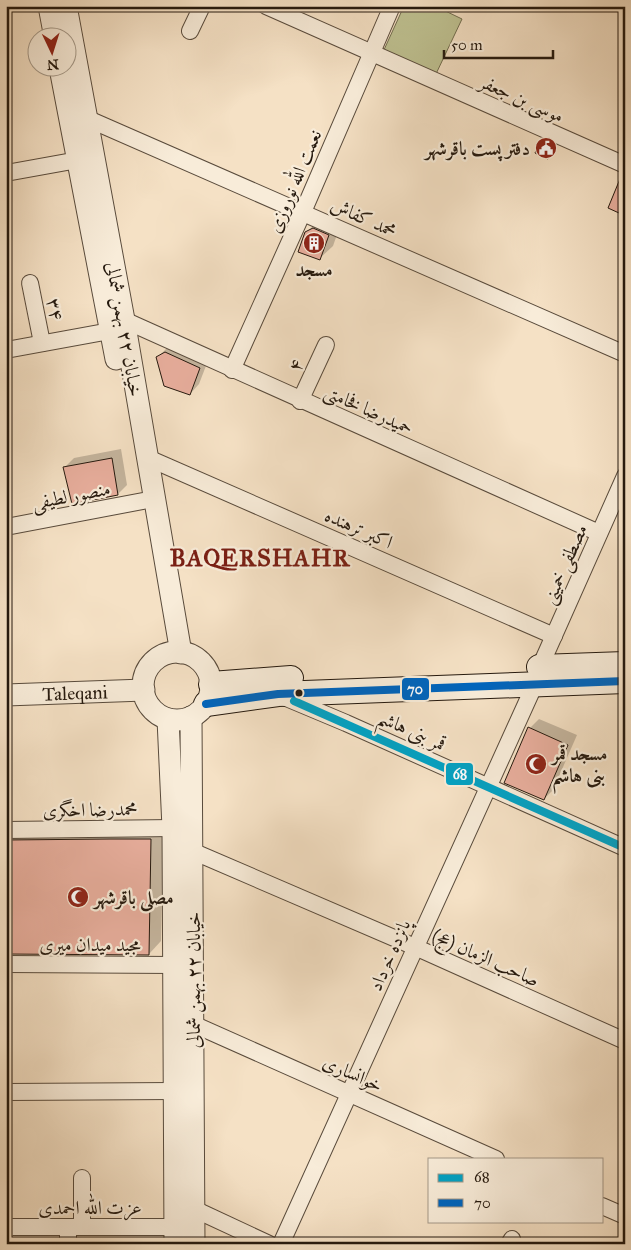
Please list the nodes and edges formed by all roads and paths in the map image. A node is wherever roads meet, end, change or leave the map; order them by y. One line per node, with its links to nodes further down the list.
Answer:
1 (49, 6): 6 (street)
2 (66, 6): 10 (street, خیابان ۲۲ بهمن شمالی)
3 (202, 6): 7 (street)
4 (266, 6): 8 (street, موسی بن جعفر)
5 (392, 6): 8 (street, نعمت الله نوروزی)
6 (53, 28)
7 (190, 31)
8 (370, 54): 12 (street, موسی بن جعفر); 14 (street, نعمت الله نوروزی)
9 (62, 78): 11 (street, خیابان ۲۲ بهمن شمالی)
10 (86, 118): 14 (street, محمد کفاش); 16 (street, خیابان ۲۲ بهمن شمالی)
11 (78, 160): 13 (street); 16 (street, خیابان ۲۲ بهمن شمالی)
12 (625, 165)
13 (6, 173)
14 (303, 212): 20 (street, محمد کفاش); 21 (street, نعمت الله نوروزی)
15 (30, 283): 17 (street, ۳۴)
16 (117, 326): 17 (street); 21 (street, حمیدرضا فخامتی); 23 (street, خیابان ۲۲ بهمن شمالی); 26 (street, خیابان ۲۲ بهمن شمالی)
17 (42, 343): 19 (street)
18 (326, 345): 22 (street, ۴)
19 (6, 350)
20 (625, 354)
21 (232, 370): 22 (street, حمیدرضا فخامتی)
22 (300, 401): 28 (street, حمیدرضا فخامتی)
23 (148, 458): 29 (street, اکبر ترهنده); 30 (street, خیابان ۲۲ بهمن شمالی)
24 (625, 476): 25 (street, مصطفی خمینی)
25 (621, 496): 28 (street, مصطفی خمینی)
26 (143, 501): 27 (street, منصور لطیفی); 30 (street, خیابان ۲۲ بهمن شمالی)
27 (6, 527)
28 (599, 533): 29 (street, مصطفی خمینی)
29 (554, 636): 32 (street, مصطفی خمینی)
30 (175, 653): 35 (street); 37 (street)
31 (625, 664): 32 (main road)
32 (537, 675): 33 (main road); 34 (main road); 39 (street, پانزده خرداد)
33 (625, 681)
34 (276, 687): 37 (main road); 39 (street, قمر بنی هاشم)
35 (144, 690): 36 (street, Taleqani); 38 (street)
36 (6, 695)
37 (203, 702): 38 (street); 43 (street, خیابان ۲۲ بهمن شمالی)
38 (168, 719): 40 (street, خیابان ۲۲ بهمن شمالی)
39 (488, 786): 42 (street, قمر بنی هاشم); 44 (street, پانزده خرداد)
40 (173, 828): 41 (street, محمدرضا اخگری); 46 (street, خیابان ۲۲ بهمن شمالی)
41 (6, 830)
42 (625, 848)
43 (192, 851): 44 (street, صاحب الزمان (عج)); 47 (street, خیابان ۲۲ بهمن شمالی)
44 (415, 947): 48 (street, صاحب الزمان (عج)); 51 (street, پانزده خرداد)
45 (6, 964): 46 (street, مجید میدان میری)
46 (174, 964): 49 (street, خیابان ۲۲ بهمن شمالی)
47 (193, 1024): 51 (street, خوانساری); 55 (street, خیابان ۲۲ بهمن شمالی)
48 (625, 1041)
49 (174, 1091): 50 (street); 59 (street, خیابان ۲۲ بهمن شمالی)
50 (6, 1092)
51 (349, 1093): 52 (street, خوانساری); 63 (street, پانزده خرداد)
52 (494, 1158)
53 (82, 1178): 58 (street)
54 (604, 1207): 56 (street)
55 (194, 1210): 61 (street, خیابان ۲۲ بهمن شمالی); 62 (street)
56 (625, 1216)
57 (6, 1227): 58 (street, عزت الله احمدی)
58 (75, 1227): 59 (street, عزت الله احمدی); 60 (street)
59 (175, 1235)
60 (68, 1244)
61 (194, 1244)
62 (269, 1244)
63 (280, 1244)

